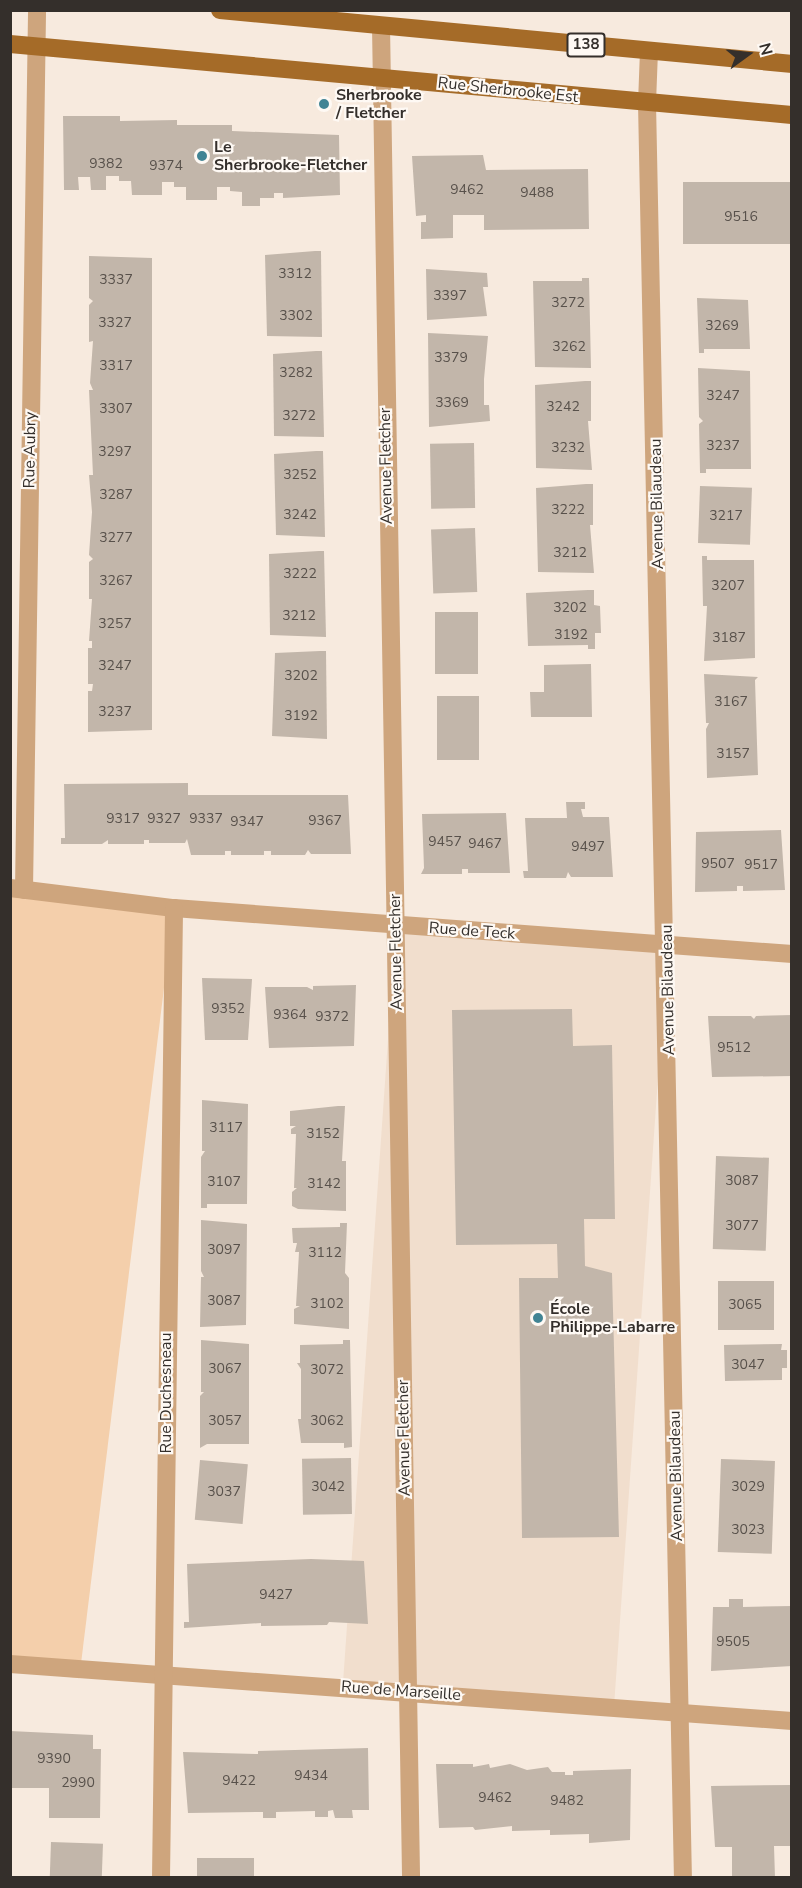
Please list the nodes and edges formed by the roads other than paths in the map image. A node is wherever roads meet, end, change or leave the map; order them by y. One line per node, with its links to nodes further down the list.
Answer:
1 (38, 10): 5 (street, Rue Aubry)
2 (220, 10): 3 (main road, 138)
3 (381, 26): 6 (main road, 138); 8 (street, Avenue Fletcher)
4 (10, 44): 5 (main road, Rue Sherbrooke Est)
5 (35, 46): 8 (main road, Rue Sherbrooke Est); 11 (street, Rue Aubry)
6 (650, 51): 7 (main road, 138); 9 (street, Avenue Bilaudeau)
7 (792, 64)
8 (380, 78): 9 (main road, Rue Sherbrooke Est); 13 (street, Avenue Fletcher)
9 (647, 103): 10 (main road, Rue Sherbrooke Est); 14 (street, Avenue Bilaudeau)
10 (792, 116)
11 (17, 889): 12 (street, Rue de Teck)
12 (174, 908): 13 (street, Rue de Teck); 17 (street, Rue Duchesneau)
13 (396, 925): 14 (street, Rue de Teck); 18 (street, Avenue Fletcher)
14 (667, 945): 15 (street, Rue de Teck); 19 (street, Avenue Bilaudeau)
15 (792, 954)
16 (10, 1664): 17 (street, Rue de Marseille)
17 (164, 1674): 18 (street, Rue de Marseille); 21 (street, Rue Duchesneau)
18 (407, 1692): 19 (street, Rue de Marseille); 22 (street, Avenue Fletcher)
19 (680, 1710): 20 (street, Rue de Marseille); 23 (street, Avenue Bilaudeau)
20 (792, 1720)
21 (161, 1878)
22 (411, 1878)
23 (683, 1878)

